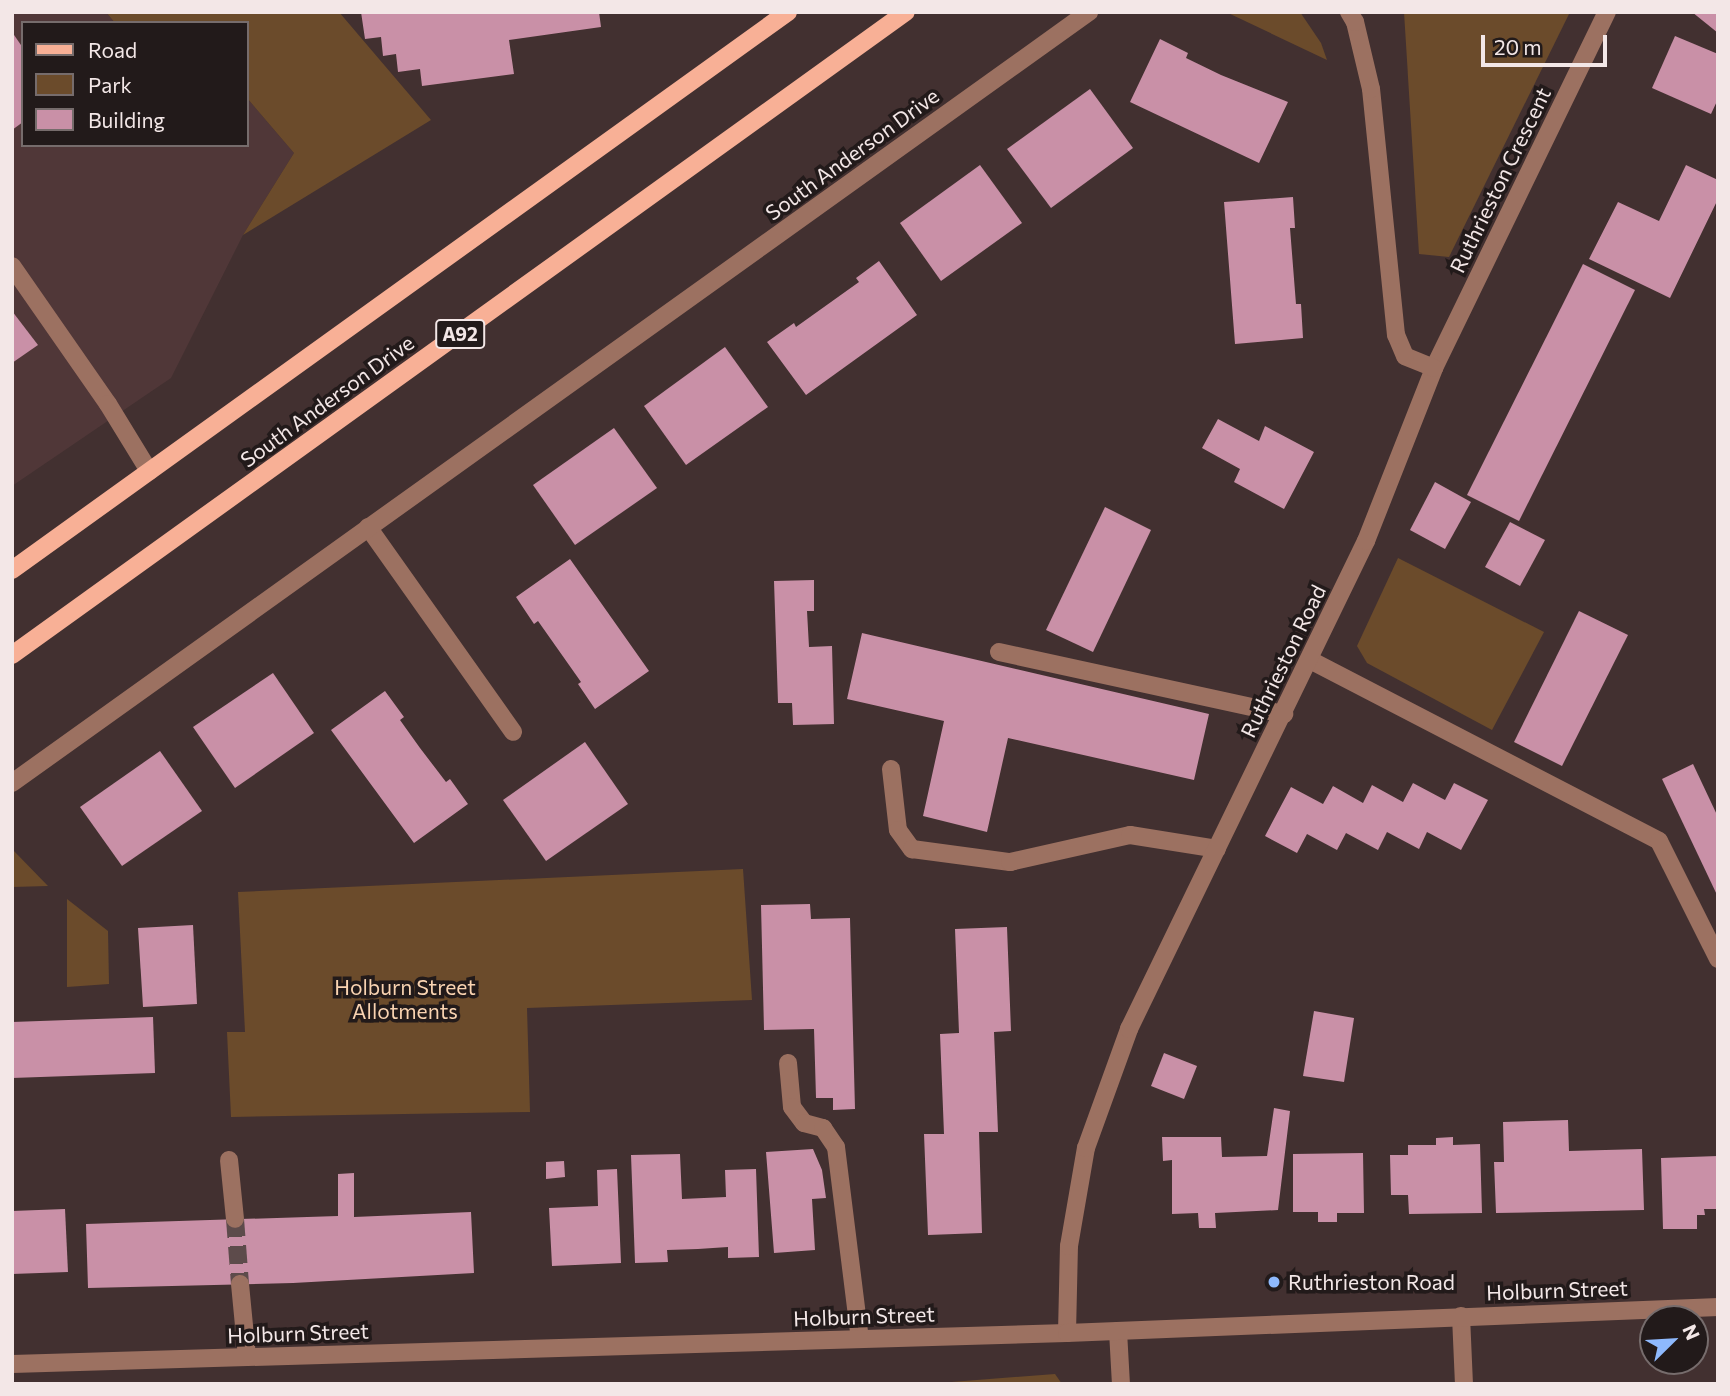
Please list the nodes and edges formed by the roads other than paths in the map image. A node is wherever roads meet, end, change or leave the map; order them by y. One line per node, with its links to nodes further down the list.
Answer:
1 (906, 12): 12 (main road, South Anderson Drive / A92)
2 (1089, 12): 9 (street, South Anderson Drive)
3 (1349, 12): 7 (street)
4 (1607, 12): 7 (street, Ruthrieston Crescent)
5 (782, 14): 8 (main road)
6 (12, 266): 8 (street)
7 (1434, 368): 13 (street, Ruthrieston Road)
8 (149, 471): 10 (main road)
9 (368, 527): 15 (street); 17 (street, South Anderson Drive)
10 (12, 570)
11 (999, 652): 14 (street)
12 (12, 654)
13 (1310, 660): 14 (street, Ruthrieston Road); 19 (street)
14 (1284, 713): 18 (street, Ruthrieston Road)
15 (513, 732)
16 (891, 769): 18 (street)
17 (12, 783)
18 (1217, 849): 27 (street, Ruthrieston Road)
19 (1718, 959)
20 (788, 1063): 28 (street)
21 (229, 1160): 22 (street)
22 (235, 1219)
23 (240, 1284): 29 (street)
24 (1718, 1307): 25 (street, Holburn Street)
25 (1461, 1315): 26 (street, Holburn Street); 32 (street)
26 (1118, 1331): 27 (street, Holburn Street); 31 (street)
27 (1067, 1333): 28 (street, Holburn Street)
28 (860, 1339): 29 (street, Holburn Street)
29 (247, 1357): 30 (street, Holburn Street)
30 (12, 1364)
31 (1121, 1384)
32 (1464, 1384)

